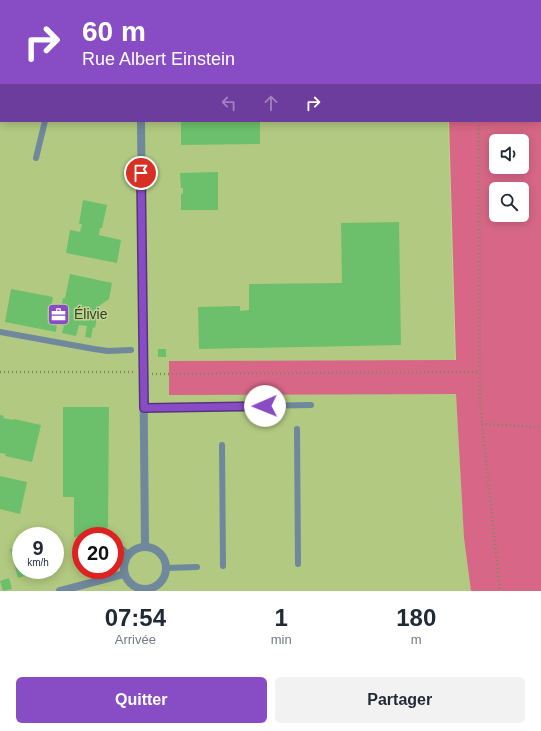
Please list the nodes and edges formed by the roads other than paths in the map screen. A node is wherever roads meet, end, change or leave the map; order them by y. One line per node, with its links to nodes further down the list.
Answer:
1 (45, 122): 3 (lane)
2 (141, 122): 7 (street)
3 (36, 158)
4 (0, 332): 5 (lane)
5 (131, 350)
6 (311, 405): 7 (lane)
7 (144, 408): 10 (street)
8 (297, 429): 14 (lane)
9 (222, 445): 15 (lane)
10 (145, 546): 12 (street); 17 (street)
11 (124, 551): 12 (lane)
12 (128, 554): 13 (street)
13 (124, 560)
14 (298, 564)
15 (223, 566)
16 (197, 567): 17 (lane)
17 (166, 568): 20 (street)
18 (124, 574): 20 (street)
19 (105, 579): 21 (street)
20 (145, 590)
21 (60, 591)

